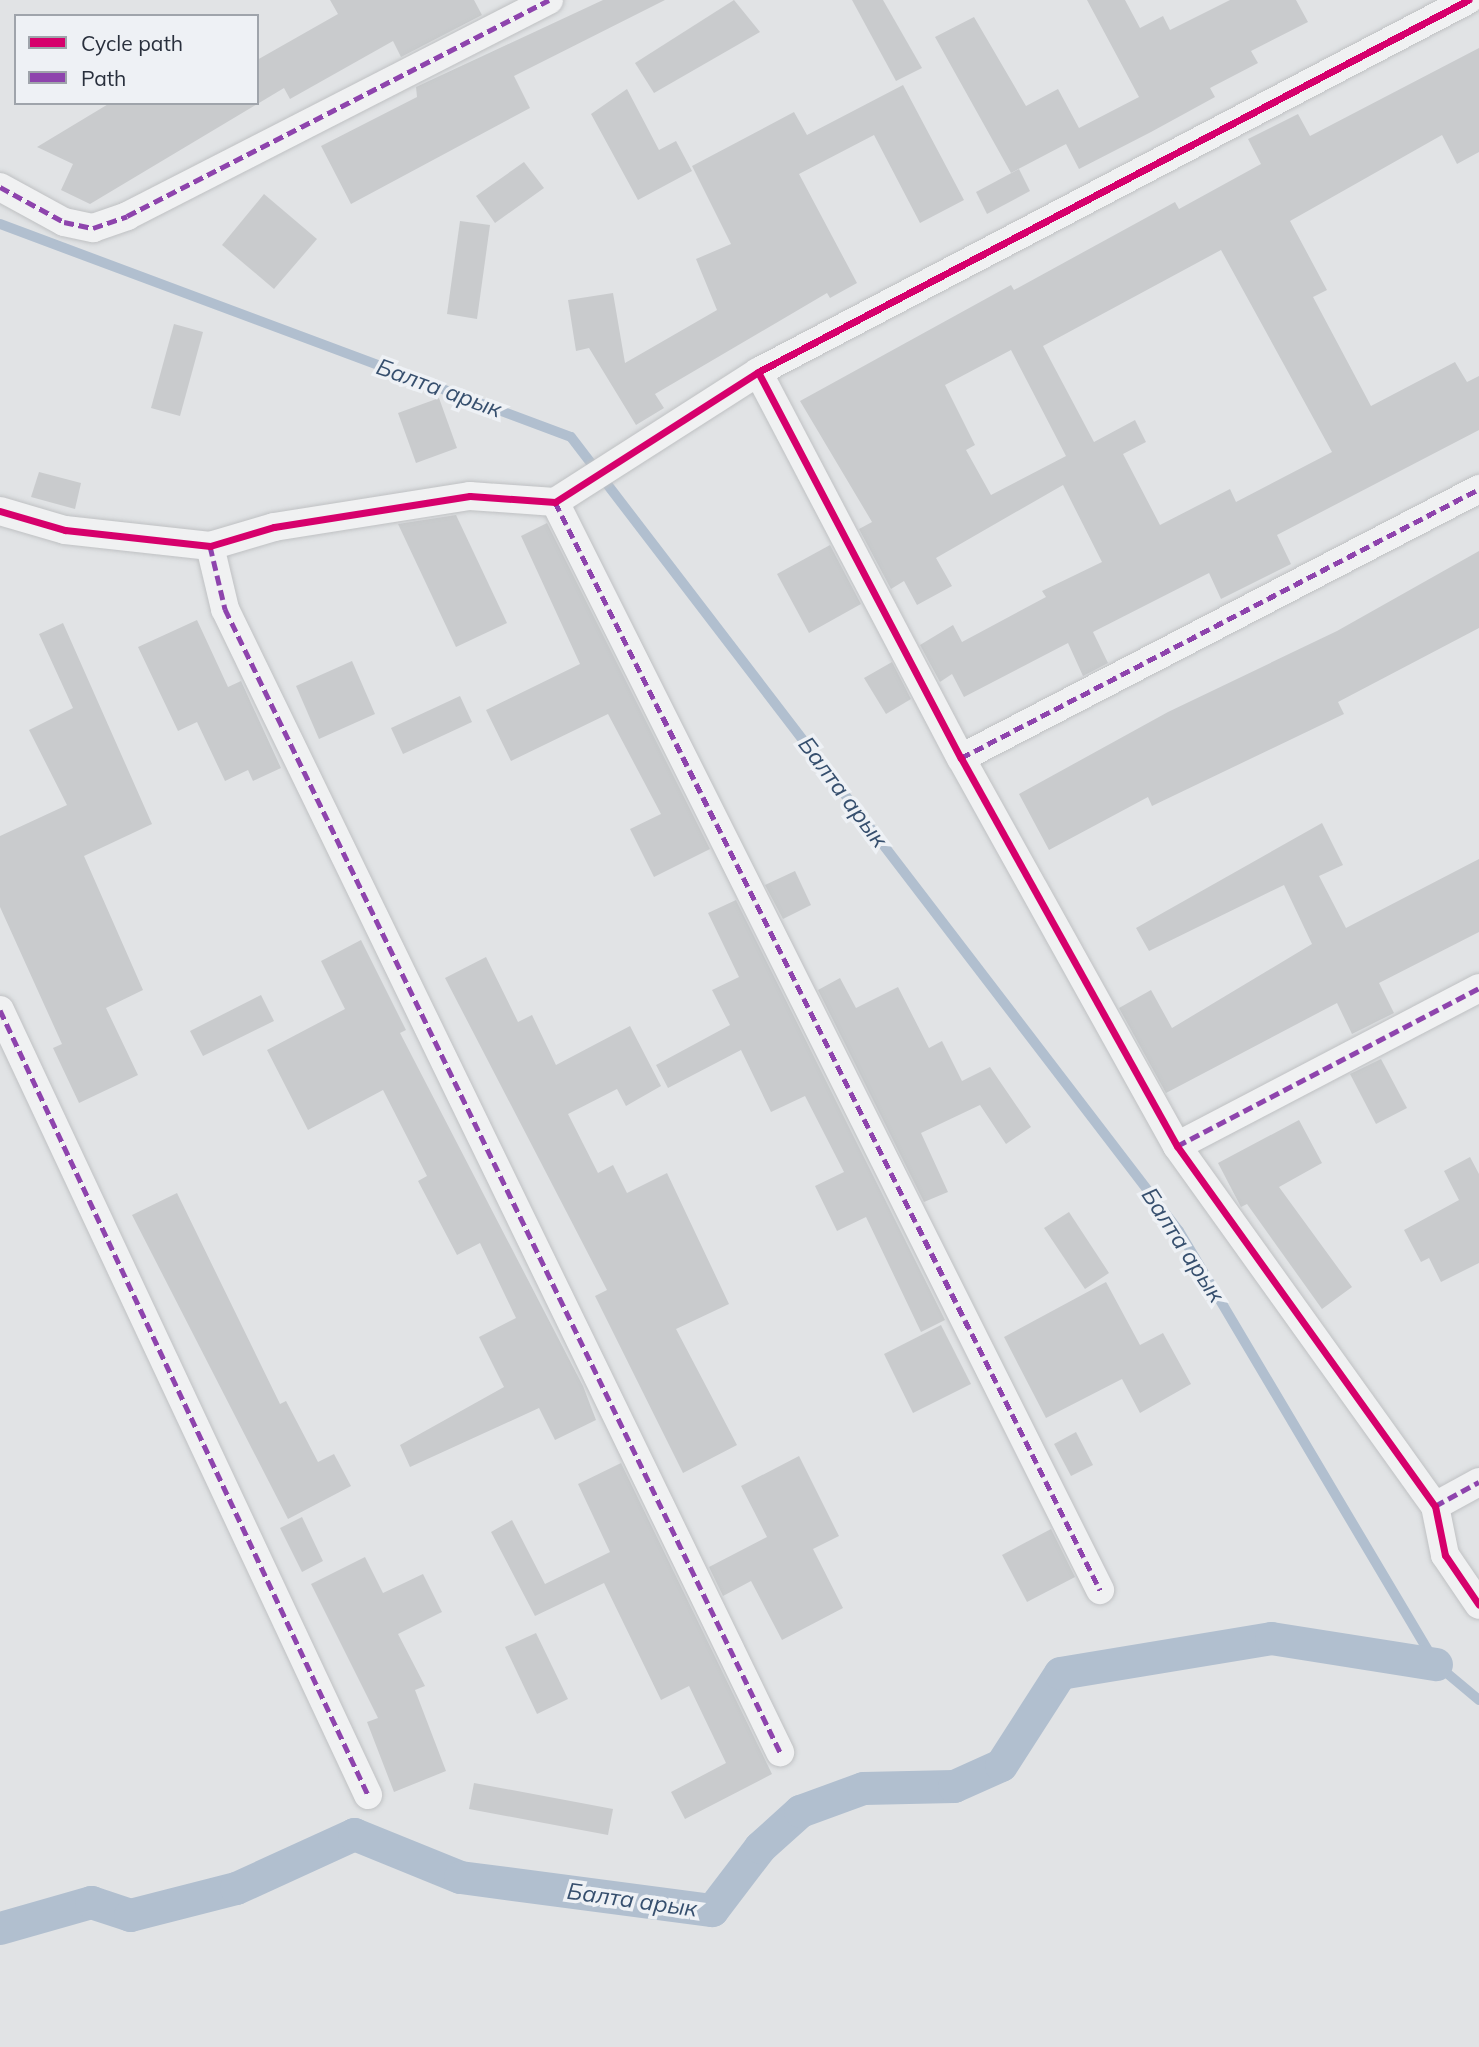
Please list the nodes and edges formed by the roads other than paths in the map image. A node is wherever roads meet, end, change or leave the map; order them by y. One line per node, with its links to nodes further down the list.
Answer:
1 (549, 0): 3 (street)
2 (1468, 0): 4 (street)
3 (0, 187)
4 (758, 372): 6 (street); 9 (street)
5 (1479, 489): 9 (street)
6 (555, 502): 8 (street); 15 (street)
7 (0, 511): 8 (street)
8 (210, 546): 17 (street)
9 (961, 758): 12 (street)
10 (1479, 988): 12 (street)
11 (0, 1010): 18 (street)
12 (1177, 1146): 14 (street)
13 (1479, 1482): 14 (street)
14 (1435, 1506): 16 (street)
15 (1100, 1590)
16 (1479, 1605)
17 (780, 1752)
18 (368, 1795)

